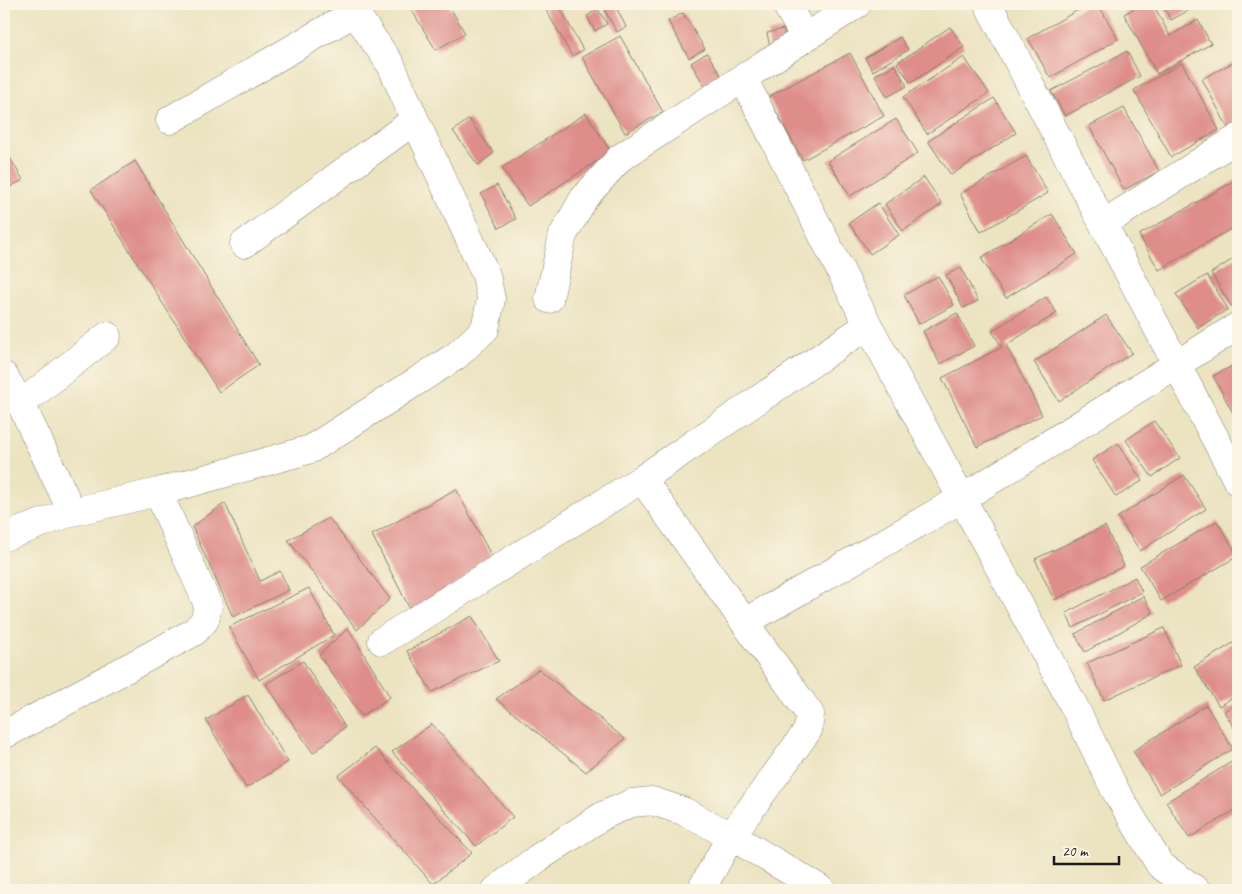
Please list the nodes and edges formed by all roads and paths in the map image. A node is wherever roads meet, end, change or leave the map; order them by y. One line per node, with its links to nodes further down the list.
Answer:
1 (786, 4): 5 (street)
2 (856, 4): 5 (street)
3 (988, 4): 10 (street)
4 (351, 9): 7 (street); 8 (street)
5 (805, 36): 6 (street)
6 (743, 78): 12 (street); 13 (street)
7 (170, 120)
8 (415, 120): 11 (street); 21 (street)
9 (1238, 138): 10 (street)
10 (1103, 224): 16 (street)
11 (244, 244)
12 (549, 299)
13 (868, 325): 19 (street); 22 (street)
14 (1238, 326): 16 (street)
15 (106, 336): 18 (street)
16 (1176, 364): 20 (street); 22 (street)
17 (4, 376): 18 (street)
18 (21, 404): 23 (street)
19 (642, 479): 25 (street); 26 (street)
20 (1238, 482)
21 (158, 492): 23 (street); 27 (street)
22 (961, 499): 25 (street); 32 (street)
23 (72, 512): 24 (street)
24 (4, 537)
25 (745, 622): 28 (street)
26 (382, 641)
27 (4, 735)
28 (731, 836): 29 (street); 30 (street); 31 (street)
29 (496, 890)
30 (701, 890)
31 (822, 890)
32 (1196, 890)

